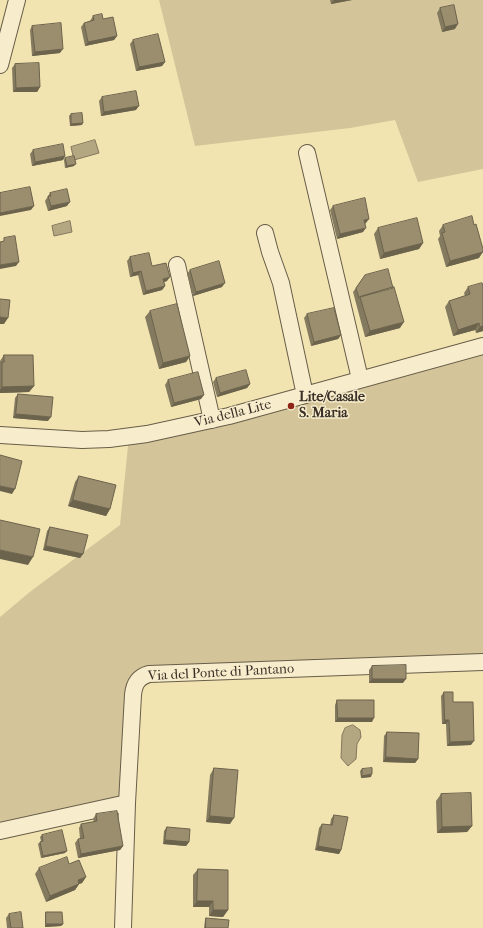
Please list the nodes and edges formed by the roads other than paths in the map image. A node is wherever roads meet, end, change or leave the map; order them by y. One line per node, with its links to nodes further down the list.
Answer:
1 (17, 0): 2 (street)
2 (0, 66)
3 (307, 153): 7 (street)
4 (265, 233): 8 (street)
5 (177, 265): 9 (street)
6 (483, 346): 7 (street, Via della Lite)
7 (360, 379): 8 (street, Via della Lite)
8 (305, 395): 9 (street, Via della Lite)
9 (212, 420): 10 (street, Via della Lite)
10 (0, 435)
11 (483, 662): 12 (street, Via del Ponte di Pantano)
12 (127, 803): 13 (street); 14 (street, Via del Ponte di Pantano)
13 (0, 831)
14 (123, 928)

